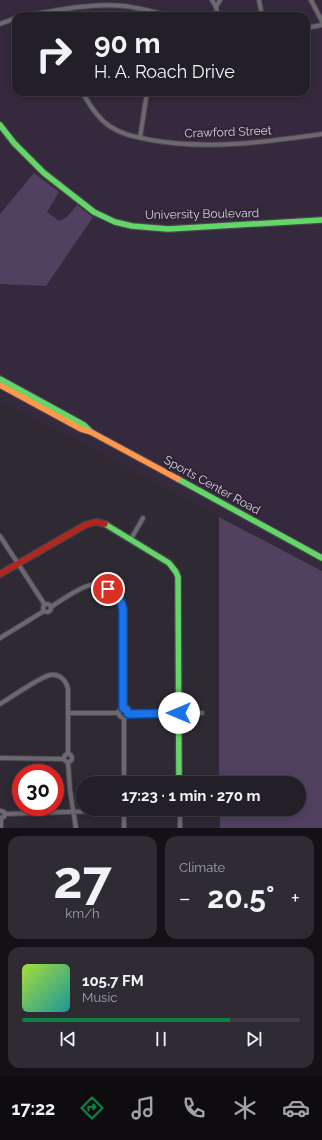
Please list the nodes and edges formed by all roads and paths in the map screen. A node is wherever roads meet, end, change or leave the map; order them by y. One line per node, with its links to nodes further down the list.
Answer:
1 (212, 0): 5 (street)
2 (220, 0): 5 (street)
3 (259, 0): 10 (street)
4 (311, 0): 12 (street)
5 (216, 7): 9 (street)
6 (65, 9): 7 (street); 8 (street)
7 (48, 12)
8 (155, 12)
9 (217, 12)
10 (261, 12)
11 (12, 20): 13 (street)
12 (322, 21)
13 (0, 24)
14 (322, 25): 15 (street)
15 (310, 27)
16 (84, 96): 20 (street, Crawford Street)
17 (146, 96): 20 (street)
18 (0, 125): 21 (main road, University Boulevard)
19 (322, 134): 20 (street, Crawford Street)
20 (140, 138)
21 (322, 220)
22 (0, 378): 24 (main road, Sports Center Road)
23 (0, 385): 24 (main road, Sports Center Road)
24 (92, 432): 28 (main road, Sports Center Road)
25 (143, 518): 27 (street)
26 (0, 536): 29 (street)
27 (131, 539): 29 (main road); 39 (main road)
28 (322, 558)
29 (18, 564): 30 (main road); 31 (street)
30 (0, 574)
31 (44, 605): 32 (street); 33 (street)
32 (51, 607): 33 (street); 36 (street)
33 (44, 611): 34 (street)
34 (0, 638)
35 (0, 704): 37 (street)
36 (123, 708): 38 (street); 41 (street)
37 (68, 713): 38 (street); 43 (street)
38 (119, 713): 42 (street)
39 (179, 713): 40 (street); 41 (street); 48 (main road)
40 (202, 713)
41 (128, 714): 42 (street)
42 (124, 717): 47 (street)
43 (68, 754): 45 (street); 46 (street)
44 (0, 758): 45 (street)
45 (64, 759): 46 (street)
46 (68, 762): 50 (street)
47 (124, 776)
48 (179, 776)
49 (0, 810): 51 (street)
50 (74, 812): 51 (street); 56 (street)
51 (5, 814): 54 (street)
52 (124, 816): 57 (street)
53 (180, 816): 58 (street)
54 (1, 818): 55 (street)
55 (1, 828)
56 (76, 828)
57 (124, 828)
58 (180, 828)

